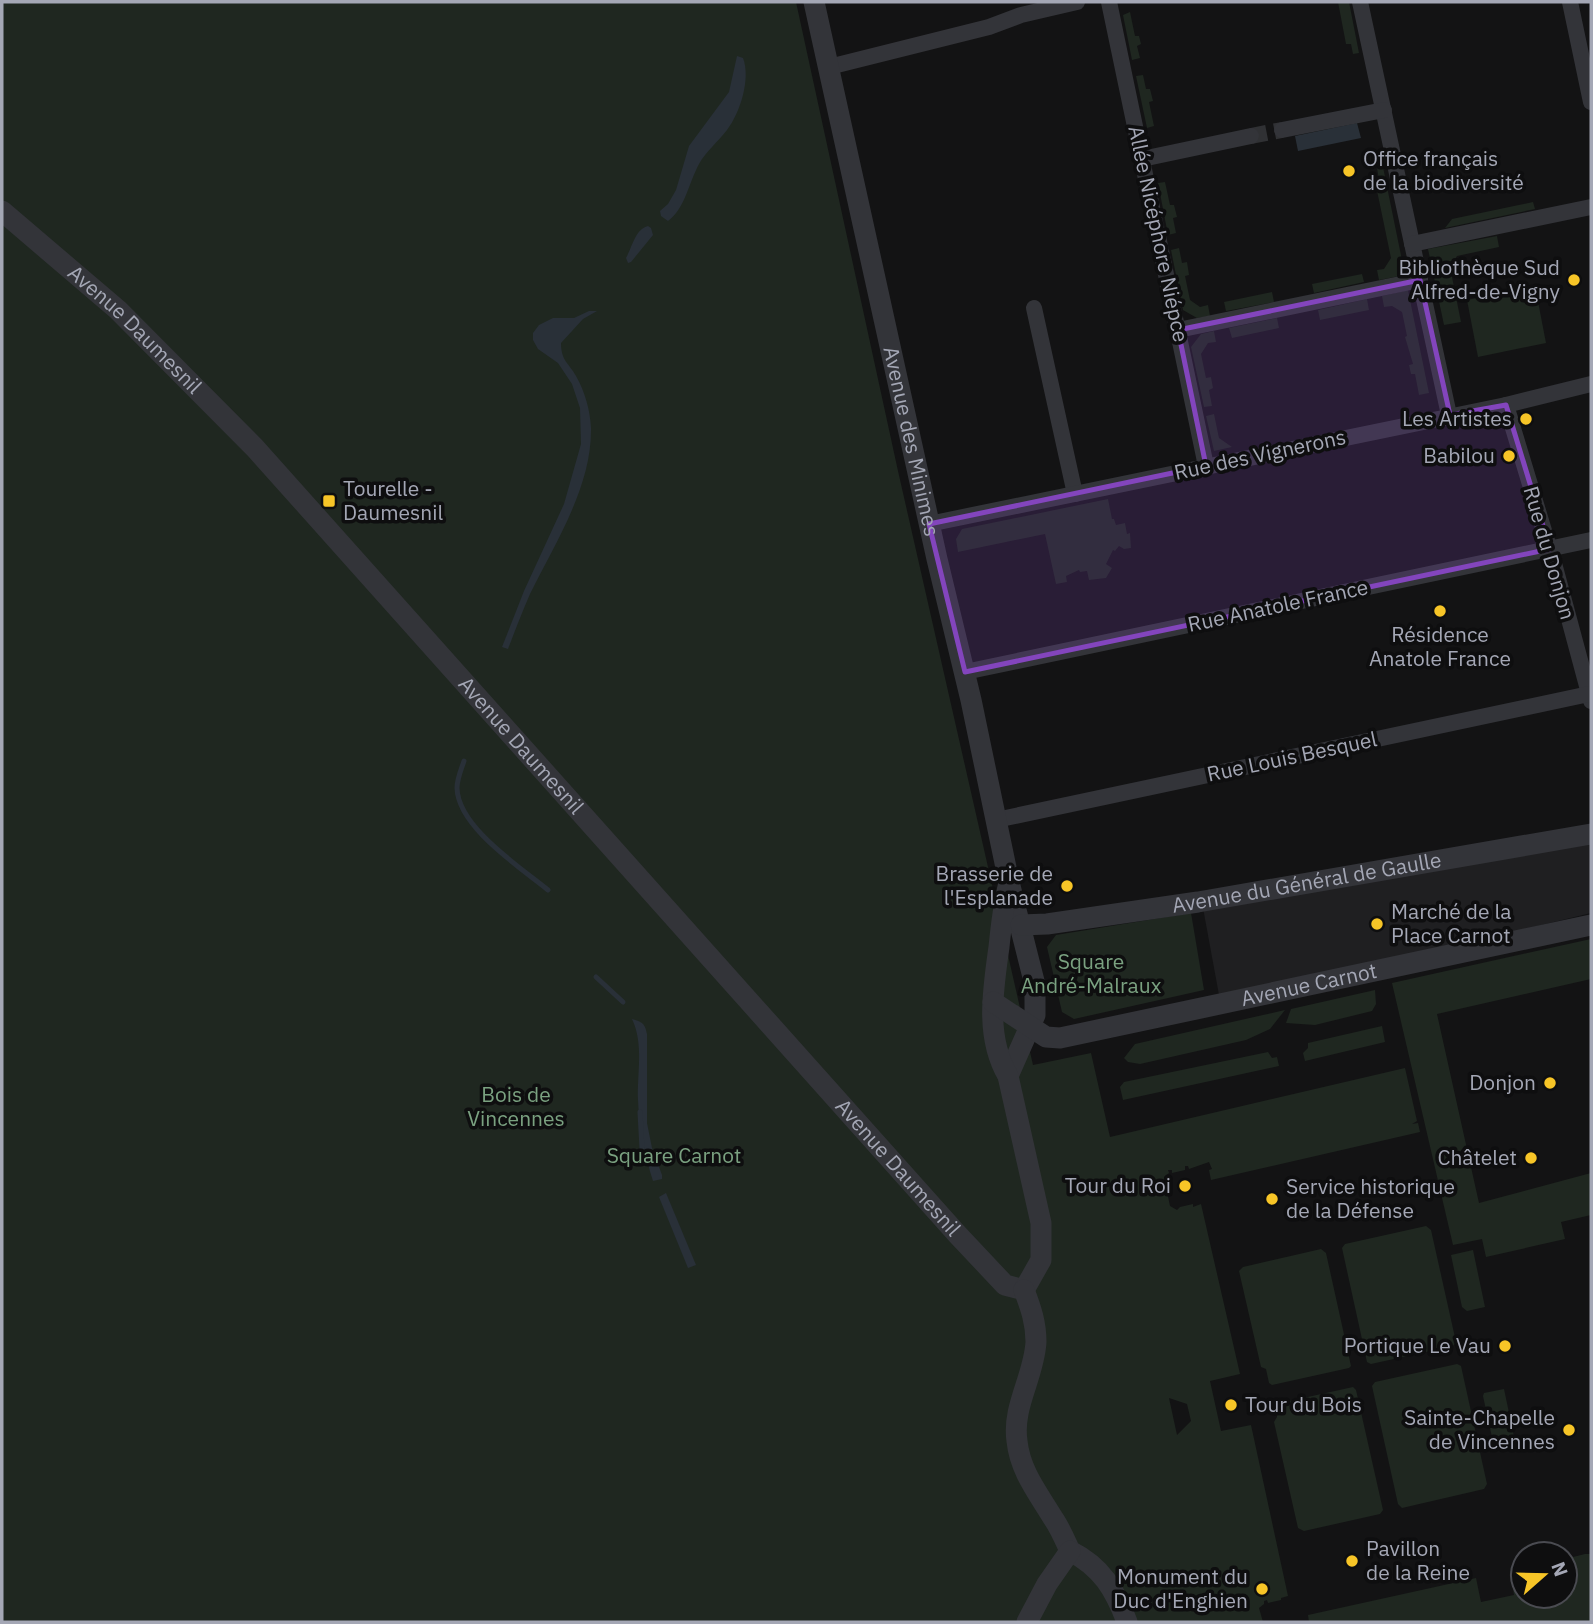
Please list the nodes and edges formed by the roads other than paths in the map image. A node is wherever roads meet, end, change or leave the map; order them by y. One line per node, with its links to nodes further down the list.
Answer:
1 (814, 2): 6 (street, Avenue des Minimes)
2 (1077, 2): 6 (street)
3 (1109, 2): 11 (street, Allée Nicéphore Niépce)
4 (1360, 2): 8 (street)
5 (1570, 2): 7 (street)
6 (829, 67): 23 (street, Avenue des Minimes)
7 (1591, 102)
8 (1384, 110): 9 (street); 14 (street)
9 (1282, 130)
10 (1251, 136): 11 (street)
11 (1142, 159): 17 (street, Allée Nicéphore Niépce)
12 (1591, 207): 14 (street)
13 (2, 211): 36 (street, Avenue Daumesnil)
14 (1412, 244): 15 (street)
15 (1420, 280): 17 (street); 20 (street)
16 (1034, 307): 22 (street)
17 (1178, 330): 21 (street, Allée Nicéphore Niépce)
18 (1591, 384): 19 (street, Rue des Vignerons)
19 (1506, 405): 20 (street, Rue des Vignerons); 25 (street, Rue du Donjon)
20 (1449, 415): 21 (street, Rue des Vignerons)
21 (1206, 467): 22 (street, Rue des Vignerons)
22 (1075, 494): 23 (street, Rue des Vignerons)
23 (929, 524): 26 (street, Avenue des Minimes)
24 (1591, 540): 25 (street, Rue Anatole France)
25 (1550, 549): 26 (street, Rue Anatole France); 27 (street, Rue du Donjon)
26 (965, 672): 28 (street, Avenue des Minimes)
27 (1590, 698): 28 (street, Rue Louis Besquel)
28 (996, 820): 30 (street, Avenue des Minimes)
29 (1591, 834): 31 (street, Avenue du Général de Gaulle)
30 (1009, 882): 31 (street, Avenue des Minimes); 33 (street, Avenue des Minimes)
31 (1021, 925): 34 (street, Avenue des Minimes)
32 (1591, 925): 34 (street, Avenue Carnot)
33 (993, 1002): 34 (street, Avenue Carnot); 35 (street, Avenue des Minimes)
34 (1031, 1028): 35 (street, Avenue des Minimes)
35 (1008, 1076): 36 (street, Avenue des Minimes)
36 (1024, 1290): 37 (street)
37 (1070, 1551): 38 (street); 39 (street)
38 (1027, 1622)
39 (1127, 1622)

